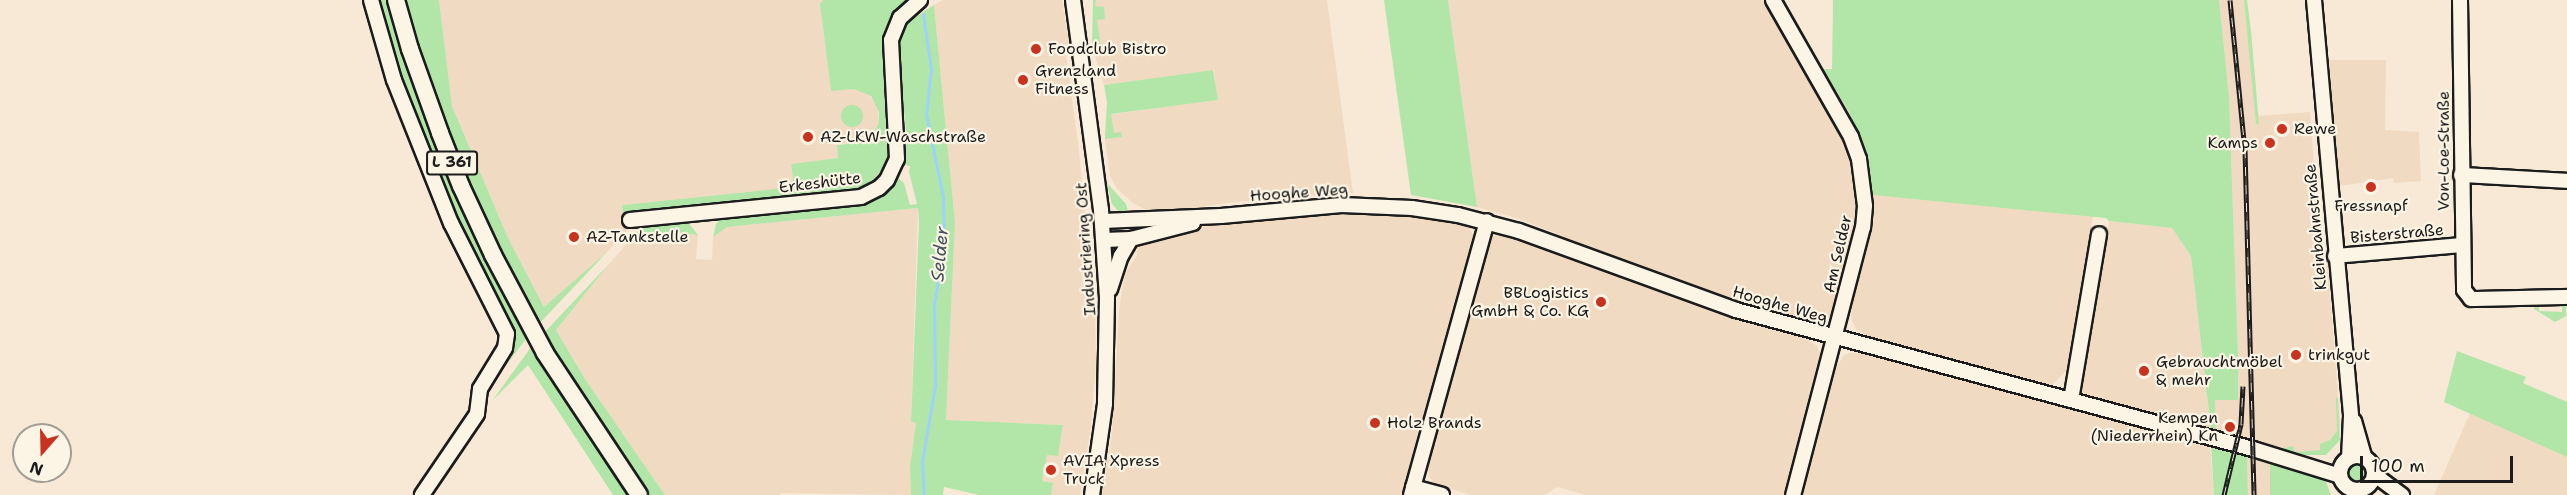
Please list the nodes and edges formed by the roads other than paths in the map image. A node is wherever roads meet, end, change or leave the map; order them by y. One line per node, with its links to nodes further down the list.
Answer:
1 (371, 0): 29 (street)
2 (396, 0): 30 (main road, L 361)
3 (920, 0): 13 (street, Erkeshütte)
4 (1073, 0): 9 (street, Industriering Ost)
5 (1083, 0): 9 (street)
6 (1773, 0): 23 (street, Am Selder)
7 (2314, 0): 20 (street, Kleinbahnstraße)
8 (2460, 0): 10 (street, Von-Loe-Straße)
9 (1076, 17): 14 (street, Industriering Ost)
10 (2461, 175): 11 (street); 19 (street, Von-Loe-Straße)
11 (2567, 181)
12 (1221, 216): 14 (street, Hooghe Weg); 15 (street, Hooghe Weg); 17 (street, Hooghe Weg)
13 (630, 220)
14 (1102, 221): 18 (street, Industriering Ost)
15 (1487, 221): 23 (street, Hooghe Weg); 28 (street)
16 (2099, 234): 24 (street)
17 (1131, 239): 18 (street, Hooghe Weg); 22 (street)
18 (1104, 240): 22 (street, Industriering Ost)
19 (2461, 245): 20 (street, Bisterstraße); 21 (street, Von-Loe-Straße)
20 (2335, 256): 25 (street, Kleinbahnstraße)
21 (2567, 297)
22 (1107, 298): 31 (street, Industriering Ost)
23 (1834, 337): 24 (street, Hooghe Weg); 33 (street, Am Selder)
24 (2071, 400): 27 (street, Hooghe Weg)
25 (2351, 416): 26 (street, Kleinbahnstraße); 27 (street, Kleinbahnstraße)
26 (2364, 456): 27 (street); 27 (street, Kleinbahnstraße)
27 (2352, 480): 34 (street); 35 (street)
28 (1412, 491): 32 (street)
29 (422, 495)
30 (639, 495)
31 (1092, 495)
32 (1442, 495)
33 (1793, 495)
34 (2387, 495)
35 (2402, 495)

